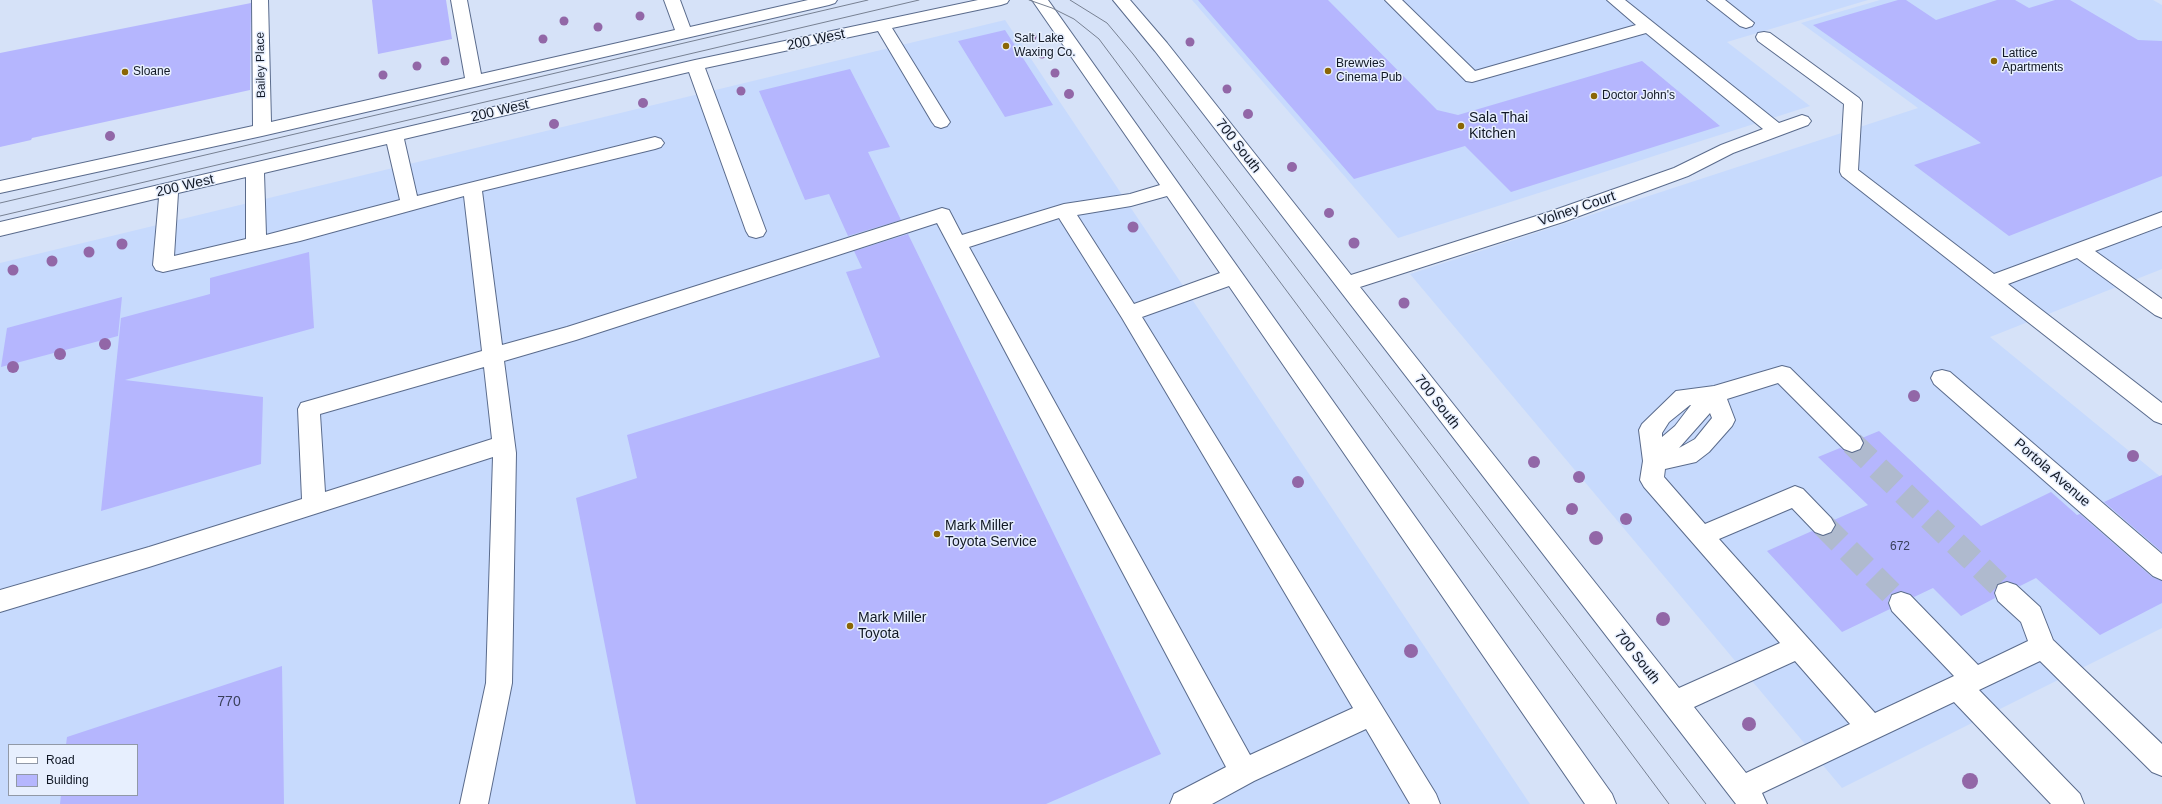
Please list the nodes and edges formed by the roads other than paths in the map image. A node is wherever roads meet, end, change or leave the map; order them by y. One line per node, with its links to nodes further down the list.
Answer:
1 (260, 0): 20 (street, Bailey Place)
2 (458, 0): 17 (street)
3 (672, 0): 14 (street)
4 (1001, 0): 12 (street, 200 West)
5 (1040, 0): 27 (street)
6 (1121, 0): 39 (street, 700 South)
7 (1393, 0): 13 (street)
8 (1615, 0): 13 (street)
9 (1715, 0): 11 (street)
10 (820, 1): 14 (street)
11 (1746, 23)
12 (883, 26): 16 (street, 200 West); 19 (street)
13 (1649, 27): 21 (street)
14 (684, 33): 17 (street)
15 (1764, 38): 38 (street)
16 (695, 65): 22 (street, 200 West); 33 (street)
17 (474, 81): 20 (street)
18 (1802, 121): 21 (street, Volney Court)
19 (941, 122)
20 (262, 130): 25 (street)
21 (1777, 131): 39 (street, Volney Court)
22 (394, 136): 24 (street, 200 West); 29 (street)
23 (655, 143): 26 (street)
24 (255, 169): 28 (street, 200 West); 34 (street)
25 (0, 187)
26 (472, 188): 29 (street); 42 (street)
27 (1172, 188): 30 (street); 37 (street)
28 (169, 189): 32 (street, 200 West); 34 (street)
29 (410, 204): 34 (street)
30 (1064, 210): 35 (street); 41 (street)
31 (2162, 219): 36 (street)
32 (0, 229)
33 (756, 231)
34 (256, 244)
35 (957, 244): 42 (street); 63 (street)
36 (2079, 250): 38 (street); 40 (street)
37 (1233, 276): 41 (street); 68 (street)
38 (1993, 282): 45 (street)
39 (1346, 284): 59 (street, 700 South)
40 (2162, 310)
41 (1129, 313): 60 (street)
42 (491, 356): 47 (street); 49 (street)
43 (1942, 378): 52 (street, Portola Avenue)
44 (1714, 394): 46 (street); 48 (street); 48 (street); 48 (street)
45 (2162, 415)
46 (1852, 443)
47 (504, 445): 49 (street); 65 (street)
48 (1654, 461): 51 (street)
49 (314, 504): 54 (street)
50 (1823, 525): 51 (street)
51 (1701, 536): 56 (street)
52 (2162, 569)
53 (2007, 592): 57 (street)
54 (0, 601)
55 (1900, 603): 58 (street)
56 (1799, 647): 59 (street); 61 (street)
57 (2043, 647): 58 (street); 62 (street)
58 (1966, 683): 61 (street); 69 (street)
59 (1674, 703): 64 (street, 700 South)
60 (1371, 713): 63 (street); 67 (street)
61 (1871, 728): 64 (street)
62 (2162, 763)
63 (1244, 772): 66 (street)
64 (1747, 796)
65 (474, 804)
66 (1184, 804)
67 (1426, 804)
68 (1602, 804)
69 (2070, 804)

